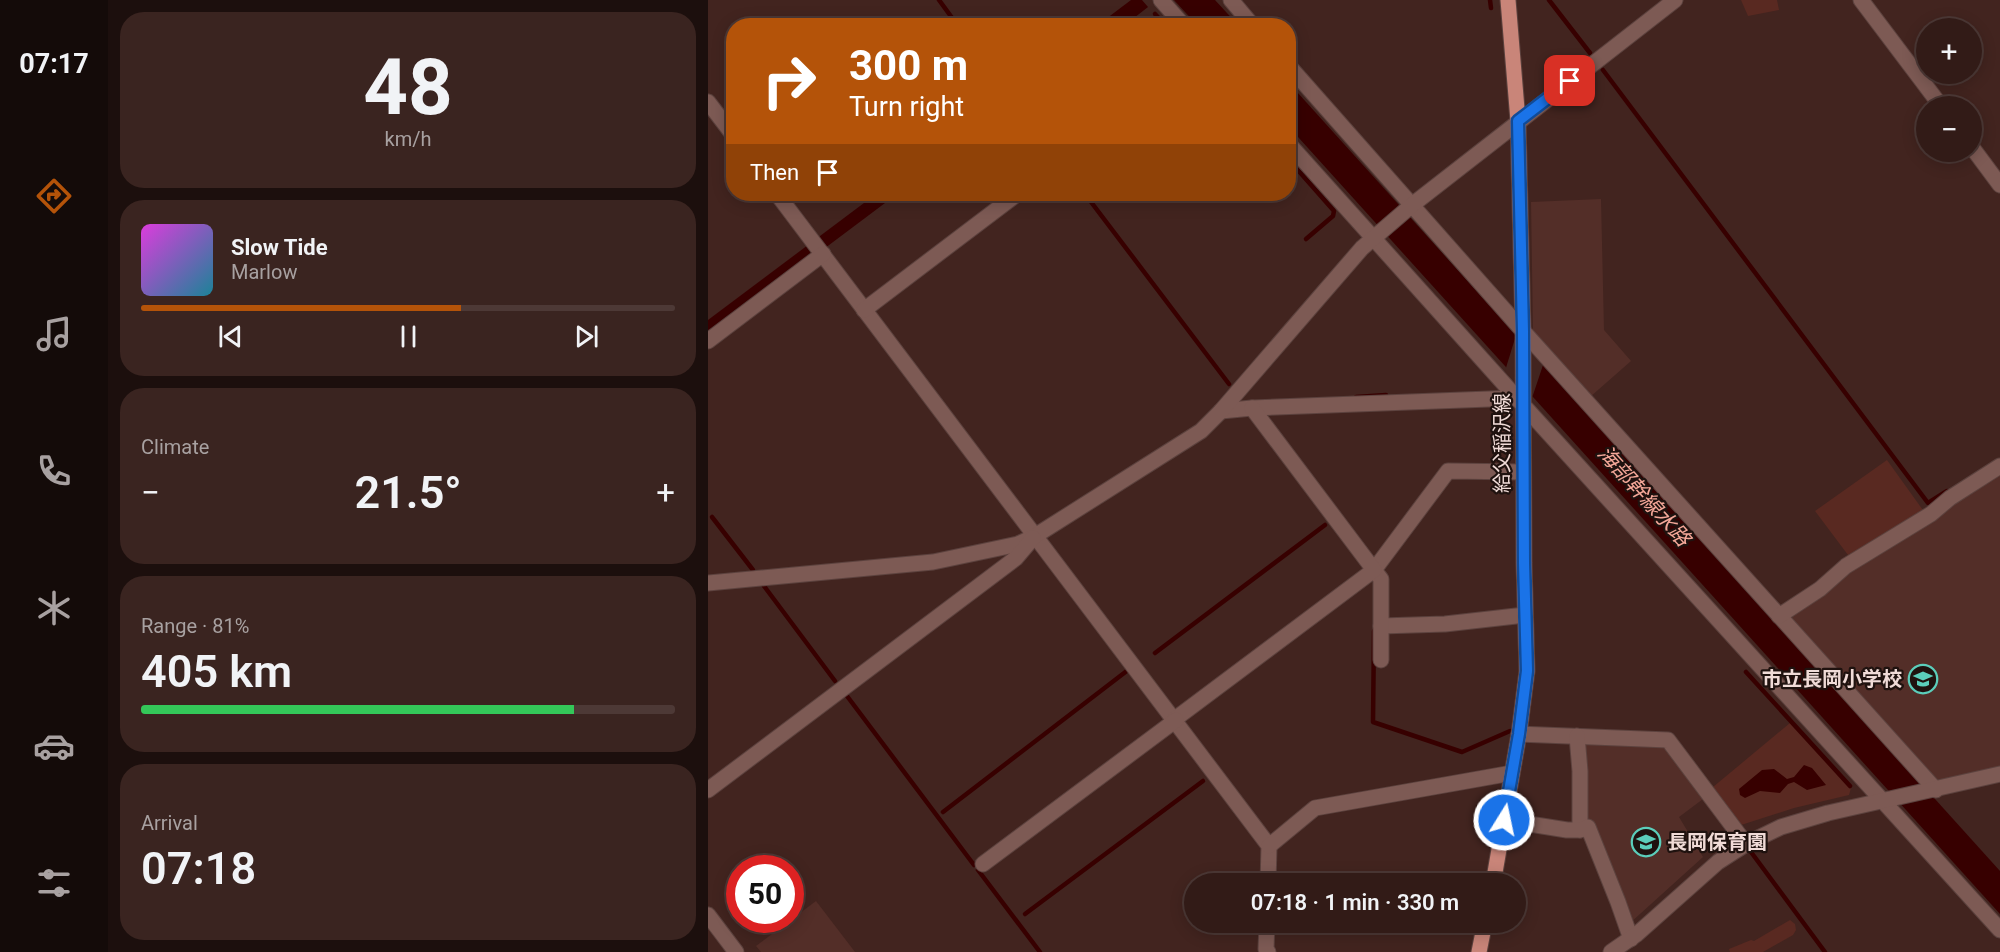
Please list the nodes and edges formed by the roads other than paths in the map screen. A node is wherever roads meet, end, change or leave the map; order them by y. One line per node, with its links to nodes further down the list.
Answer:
1 (1161, 0): 6 (street)
2 (1231, 0): 7 (street)
3 (1508, 0): 11 (main road, 給父稲沢線)
4 (1675, 0): 11 (street)
5 (1861, 0): 9 (street)
6 (1177, 18)
7 (1246, 18)
8 (1296, 74): 18 (street)
9 (1933, 96)
10 (708, 102): 12 (street)
11 (1518, 121): 18 (street); 22 (main road, 給父稲沢線)
12 (726, 126)
13 (1296, 151): 19 (street)
14 (1982, 160): 15 (street)
15 (2000, 184)
16 (782, 201): 20 (street)
17 (1008, 201): 21 (street)
18 (1409, 207): 19 (street); 22 (street)
19 (1376, 235): 24 (street); 26 (street)
20 (822, 253): 21 (street); 23 (street)
21 (864, 310): 29 (street)
22 (1523, 335): 24 (main road, 給父稲沢線); 33 (street)
23 (708, 341)
24 (1520, 398): 25 (street); 28 (main road, 給父稲沢線); 43 (street)
25 (1252, 408): 26 (street); 30 (street)
26 (1221, 411): 29 (street)
27 (2000, 466): 33 (street)
28 (1523, 472): 30 (street); 32 (main road, 給父稲沢線)
29 (1035, 536): 31 (street); 36 (street); 41 (street)
30 (1374, 570): 34 (street); 36 (street)
31 (708, 583)
32 (1525, 615): 34 (street); 37 (main road, 給父稲沢線)
33 (1779, 616): 42 (street)
34 (1381, 626): 35 (street)
35 (1381, 660)
36 (1175, 719): 47 (street); 48 (street)
37 (1519, 734): 38 (street); 39 (main road, 給父稲沢線)
38 (1577, 736): 45 (street); 46 (street)
39 (1512, 773): 44 (main road, 給父稲沢線); 47 (street)
40 (2000, 774): 42 (street)
41 (708, 790)
42 (1934, 790): 43 (street)
43 (1887, 800): 46 (street); 52 (street)
44 (1504, 820): 45 (street); 50 (main road, 給父稲沢線)
45 (1580, 830): 55 (street)
46 (1746, 844): 55 (street)
47 (1269, 846): 49 (street)
48 (983, 864)
49 (1268, 873)
50 (1495, 873)
51 (708, 915): 56 (street)
52 (2000, 930)
53 (1267, 933): 57 (street)
54 (1483, 933): 58 (main road)
55 (1631, 939): 59 (street)
56 (736, 952)
57 (1269, 952)
58 (1479, 952)
59 (1611, 952)

